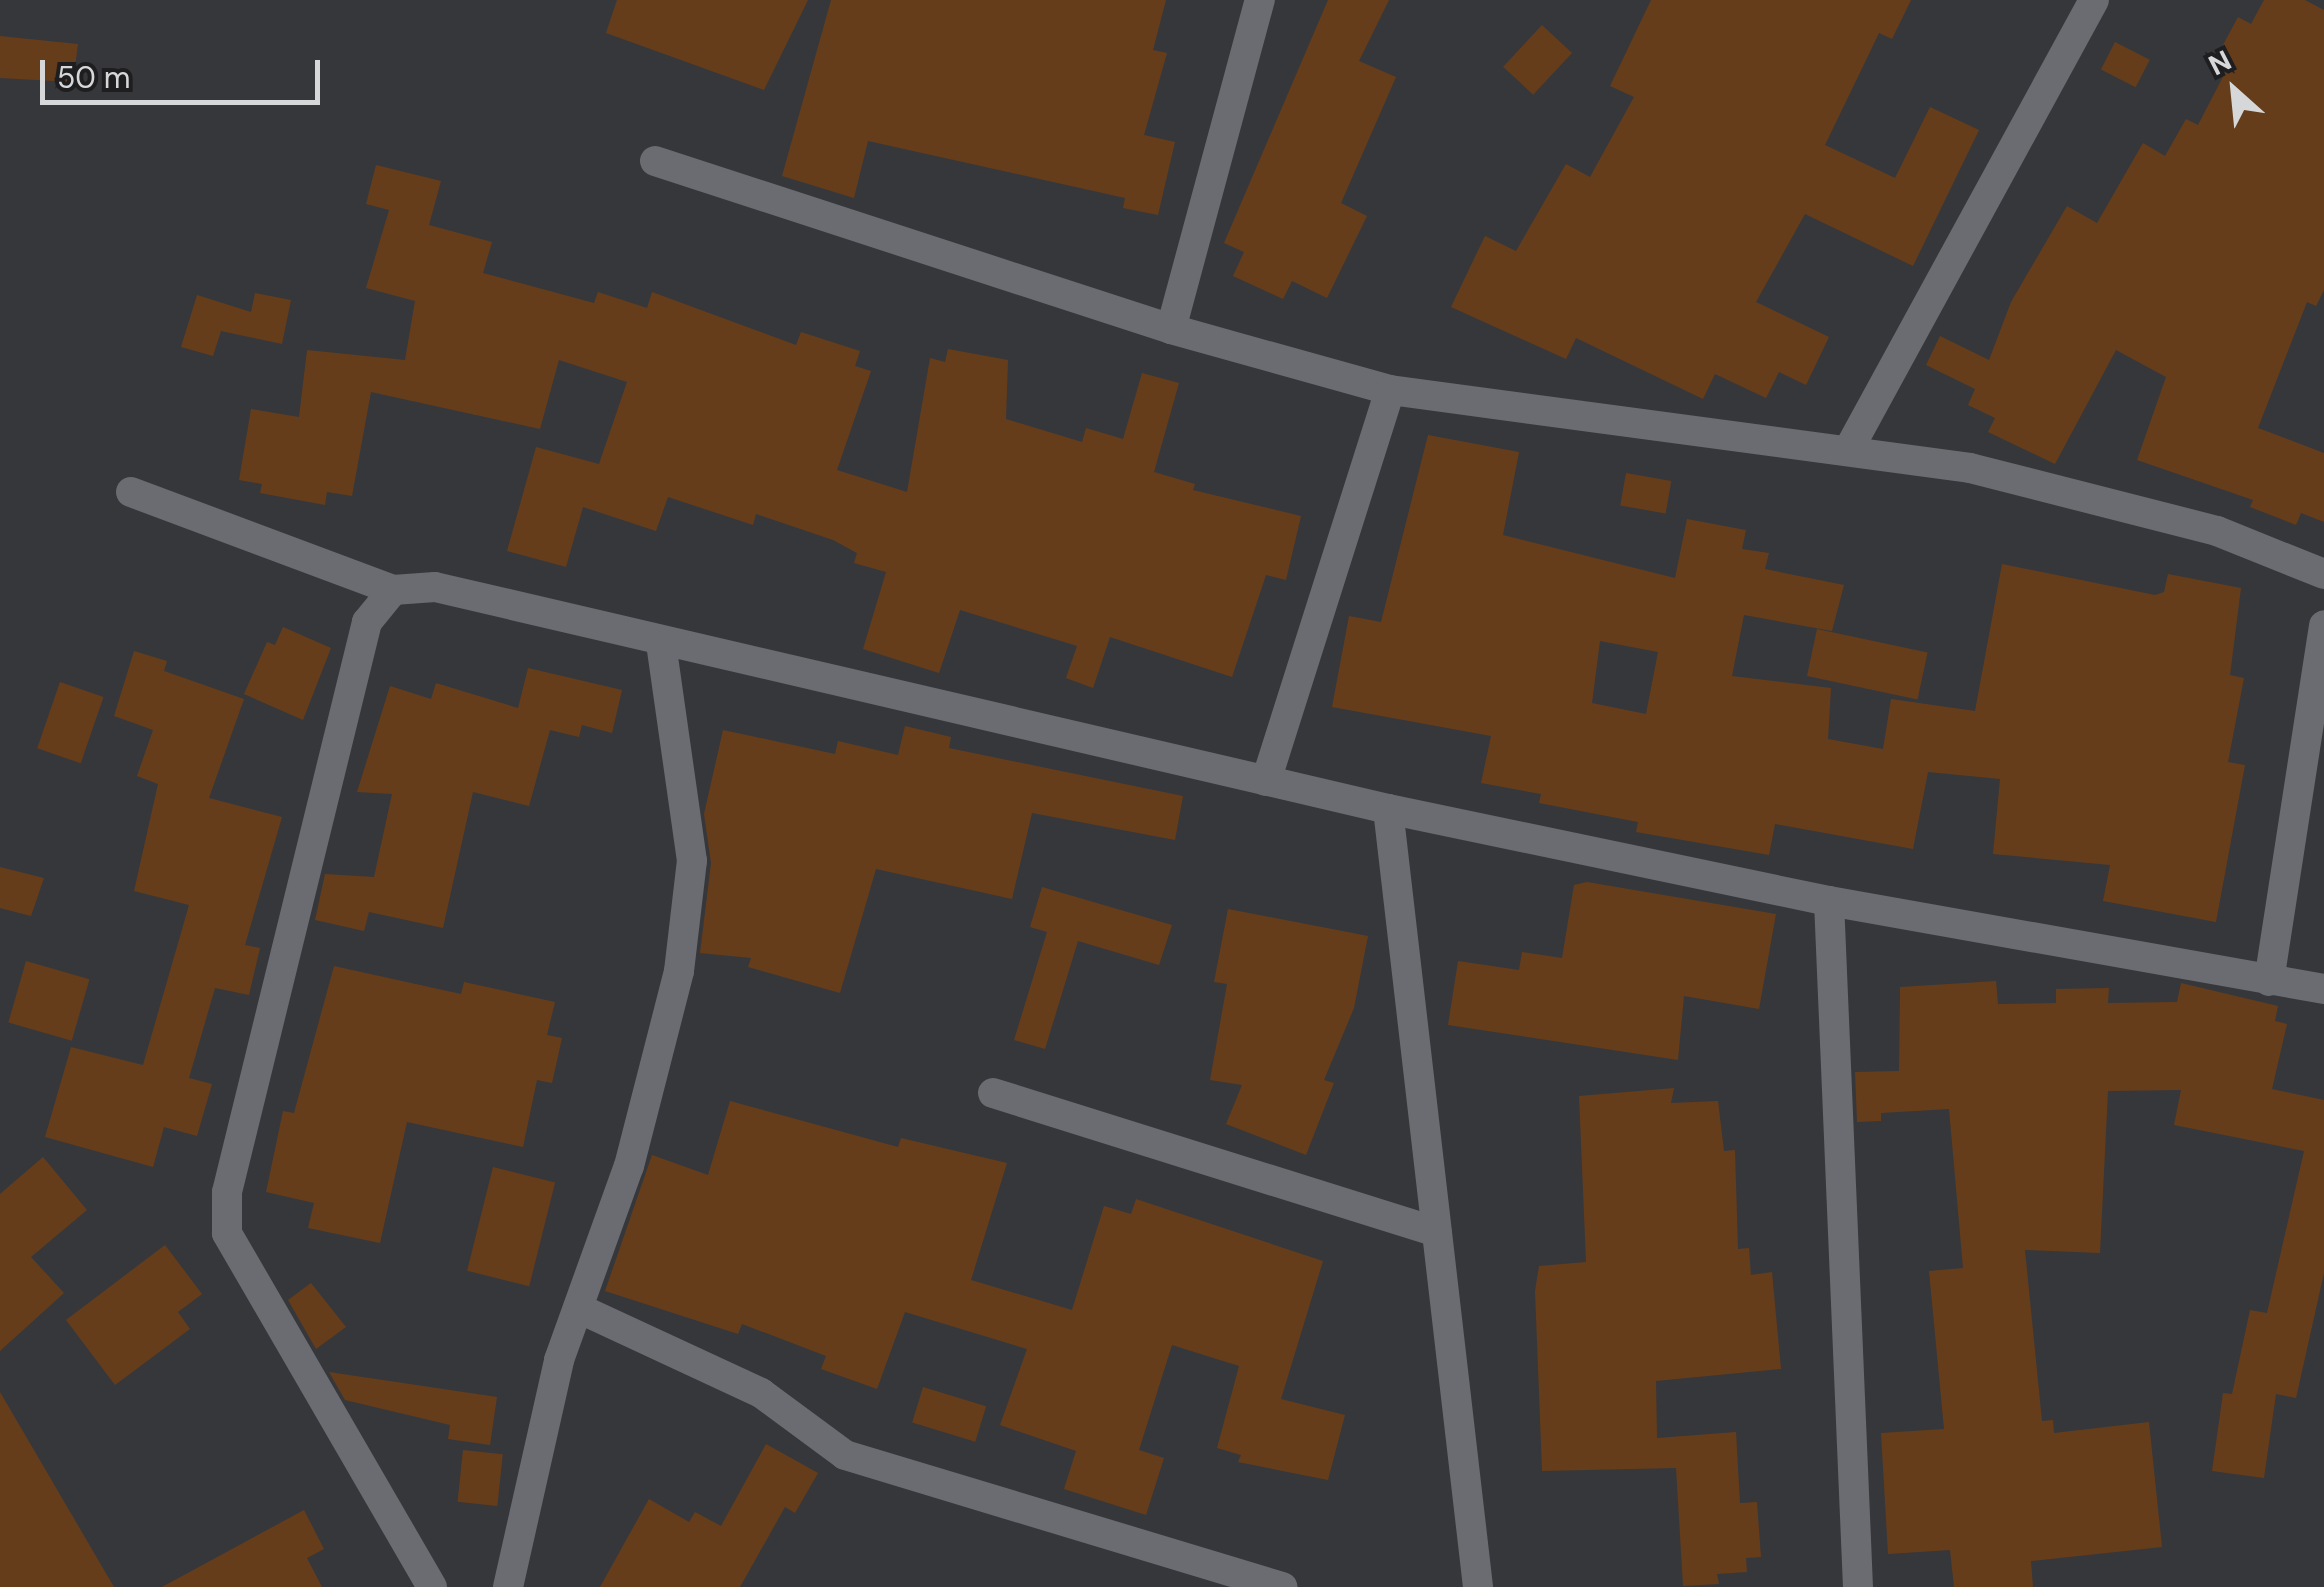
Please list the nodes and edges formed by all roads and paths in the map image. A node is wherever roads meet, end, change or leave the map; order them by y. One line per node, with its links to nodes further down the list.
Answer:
1 (1260, 0): 4 (street)
2 (2094, 0): 6 (street)
3 (655, 161): 4 (street)
4 (1172, 328): 5 (street)
5 (1390, 390): 6 (street); 12 (street)
6 (1850, 447): 8 (street)
7 (131, 492): 9 (street)
8 (2324, 574)
9 (393, 590): 11 (street); 20 (street)
10 (2324, 624): 15 (street)
11 (661, 644): 12 (street); 19 (street)
12 (1266, 781): 13 (street)
13 (1388, 809): 14 (street); 18 (street)
14 (1829, 901): 15 (street); 24 (street)
15 (2269, 981): 16 (street)
16 (2324, 990)
17 (993, 1092): 18 (street)
18 (1437, 1232): 23 (street)
19 (578, 1308): 21 (street); 22 (street)
20 (432, 1587)
21 (508, 1587)
22 (1282, 1587)
23 (1478, 1587)
24 (1858, 1587)

